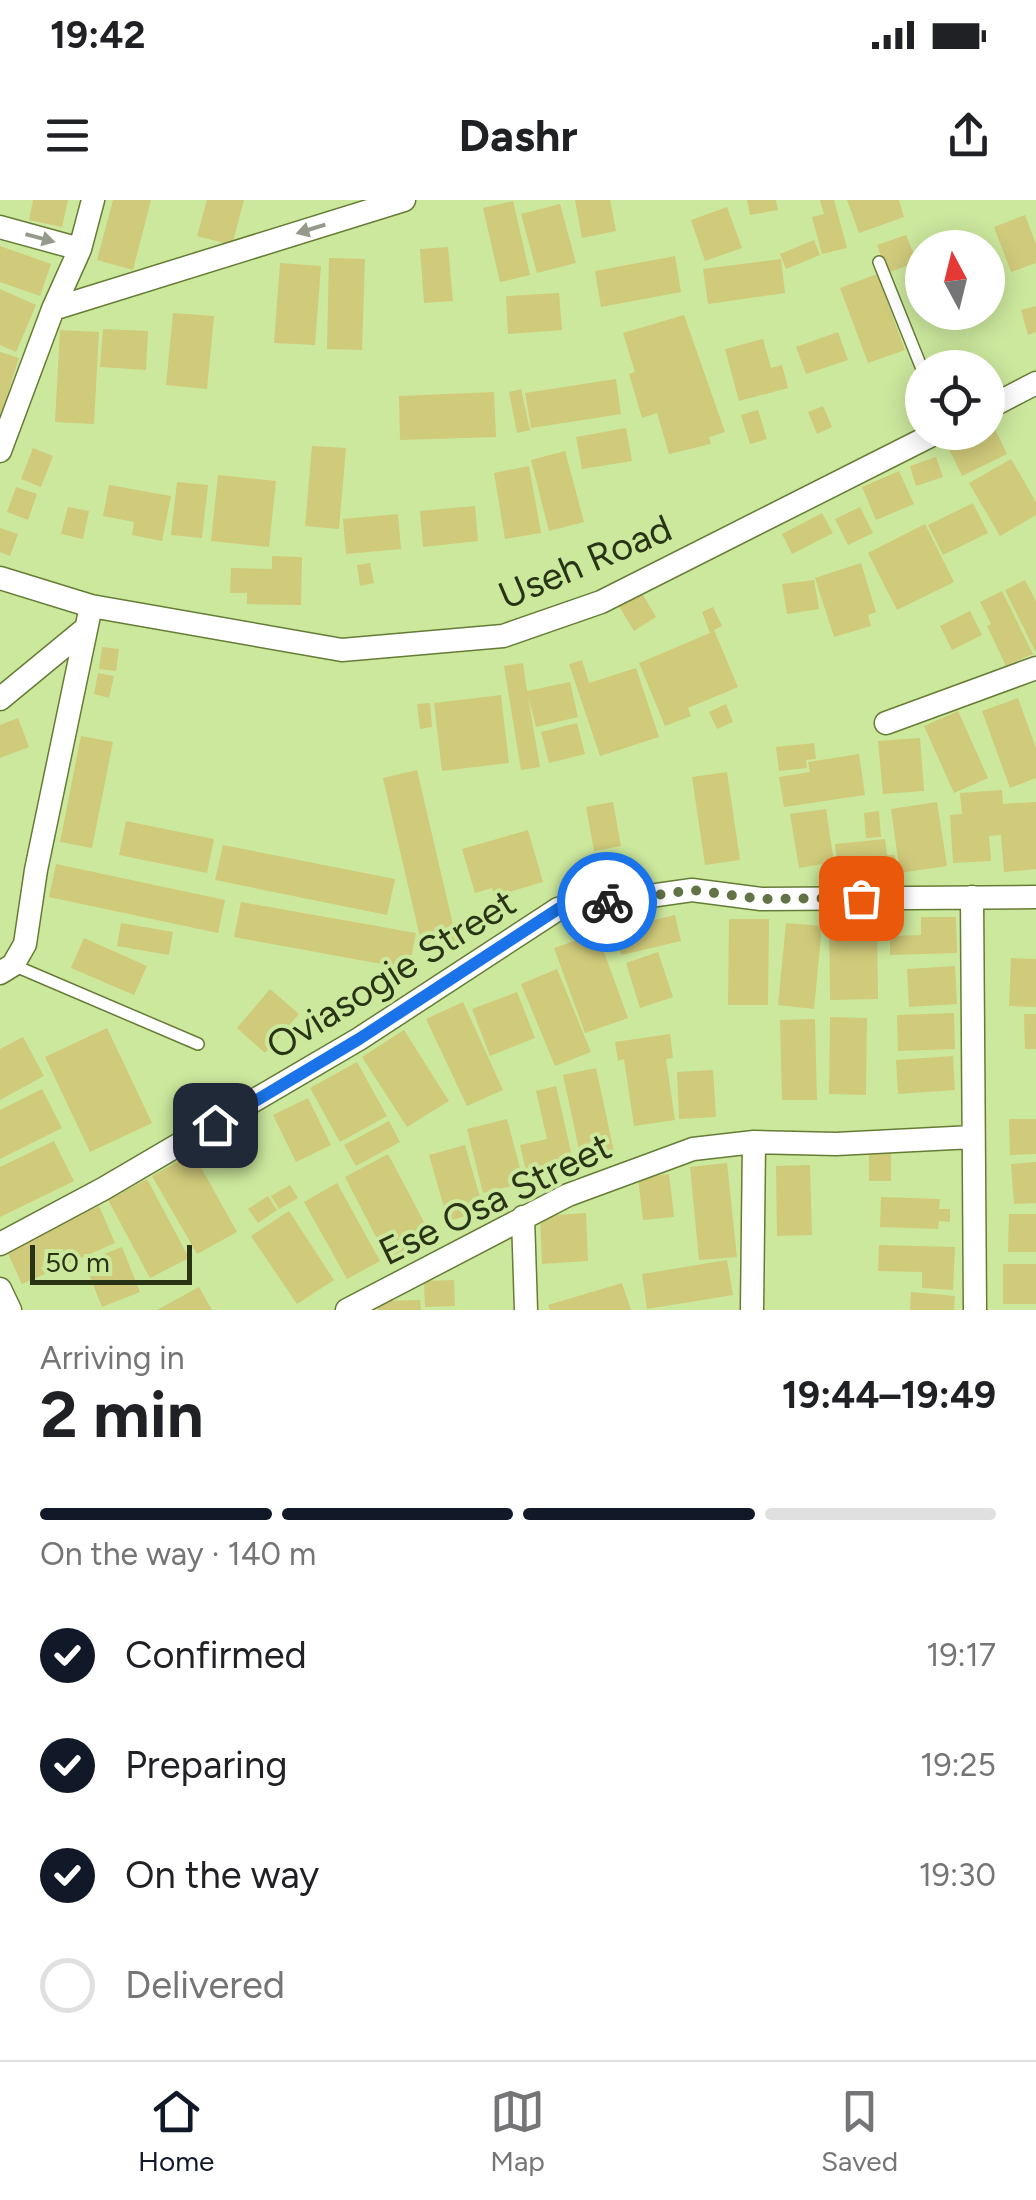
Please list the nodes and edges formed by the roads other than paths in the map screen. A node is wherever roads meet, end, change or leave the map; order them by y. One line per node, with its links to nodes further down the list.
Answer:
1 (93, 200): 4 (street)
2 (404, 200): 6 (street, one-way to 6)
3 (0, 226): 4 (street, one-way to 4)
4 (80, 249): 6 (street)
5 (879, 262): 7 (lane)
6 (53, 309): 11 (street)
7 (914, 350)
8 (1036, 383): 9 (street)
9 (1005, 399)
10 (905, 449): 13 (street, Useh Road)
11 (0, 451)
12 (0, 578): 13 (street, Useh Road)
13 (88, 617): 15 (street); 19 (street)
14 (1036, 668): 16 (street)
15 (0, 699)
16 (886, 723)
17 (1036, 897): 18 (street, Oviasogie Street)
18 (972, 898): 21 (street); 24 (street, Oviasogie Street)
19 (7, 969): 20 (lane)
20 (198, 1044)
21 (973, 1137): 22 (street, Ese Osa Street); 30 (street)
22 (754, 1142): 23 (street, Ese Osa Street); 29 (street)
23 (524, 1217): 27 (street, Ese Osa Street); 28 (street)
24 (0, 1244)
25 (0, 1289): 26 (street)
26 (10, 1310)
27 (347, 1310)
28 (526, 1310)
29 (752, 1310)
30 (974, 1310)

